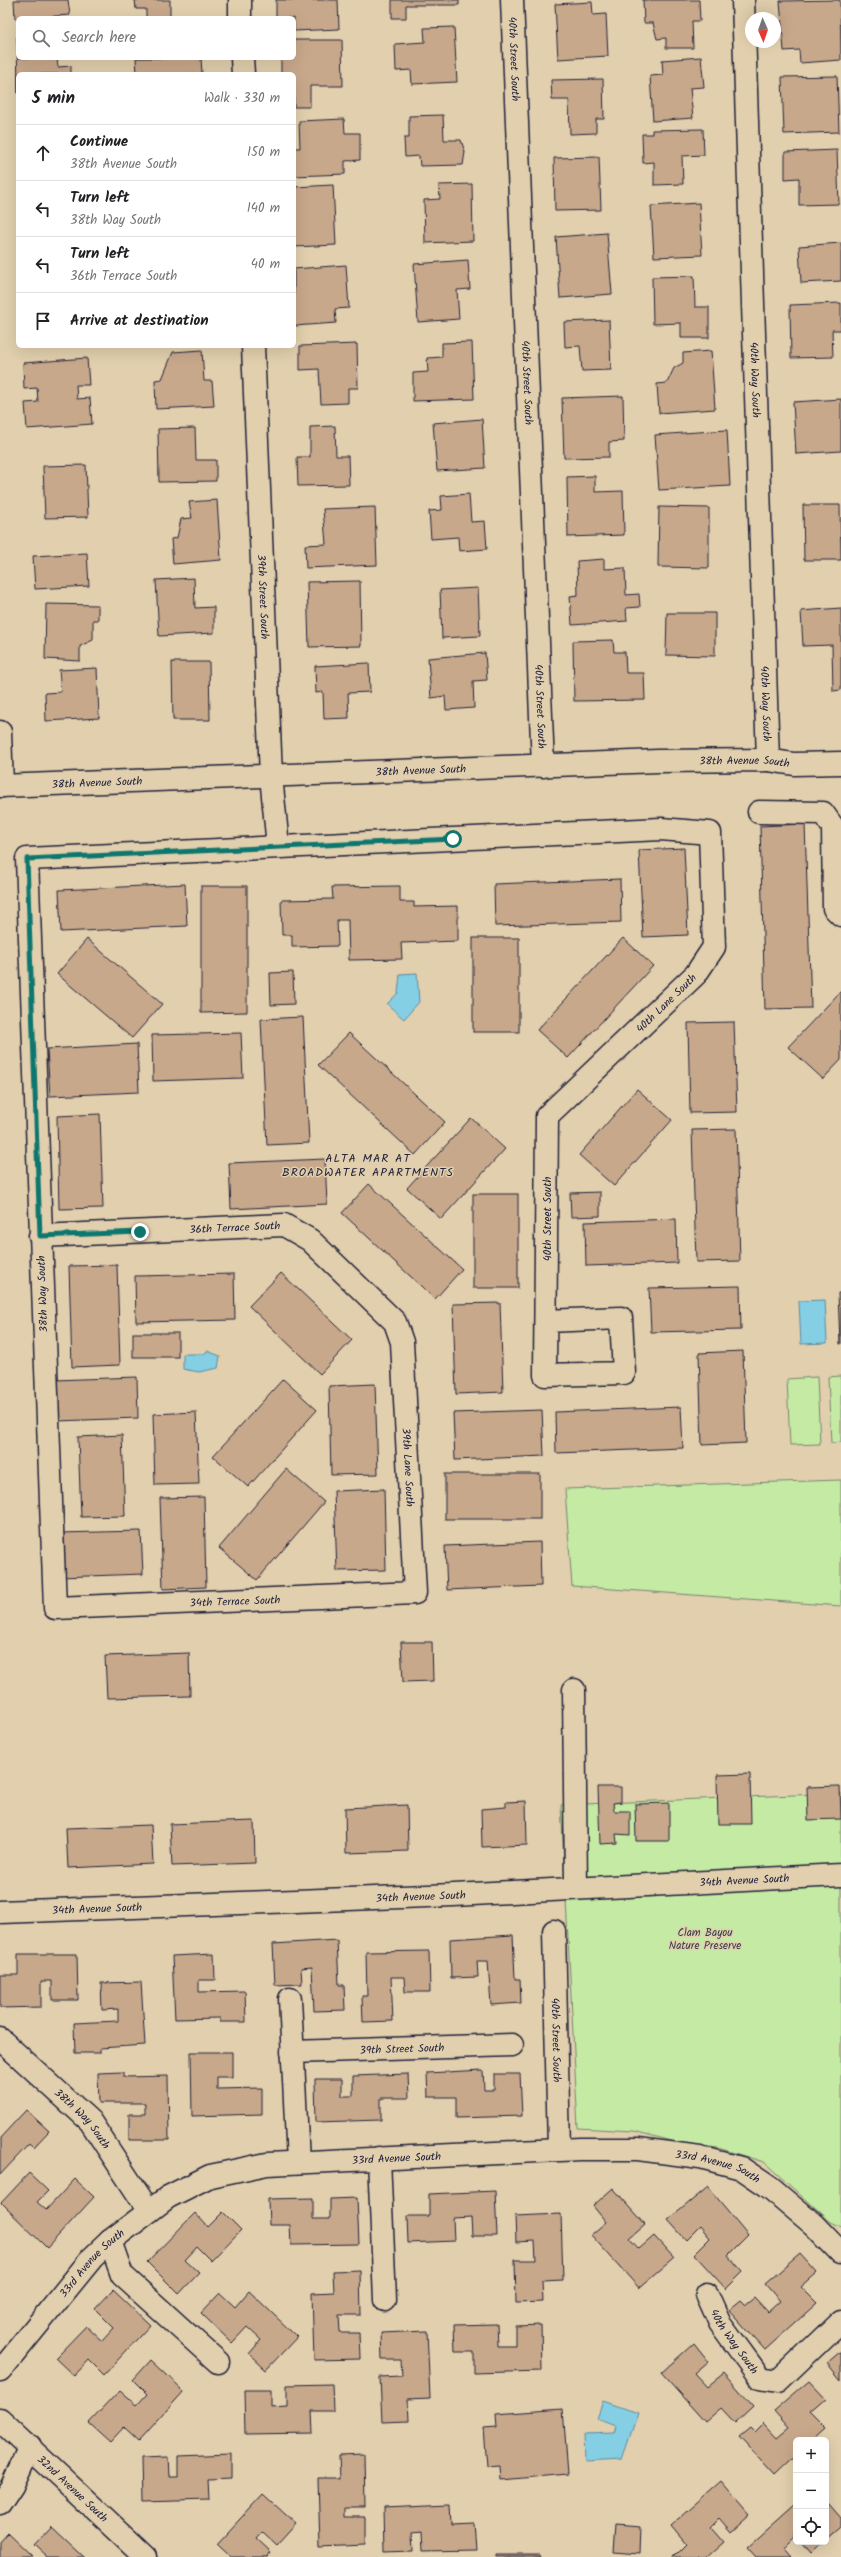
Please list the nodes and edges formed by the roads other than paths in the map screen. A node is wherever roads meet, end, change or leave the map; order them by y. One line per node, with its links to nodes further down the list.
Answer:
1 (240, 0): 4 (street)
2 (512, 0): 11 (street, 40th Street South)
3 (743, 0): 9 (street, 40th Way South)
4 (240, 16)
5 (242, 60): 6 (street)
6 (243, 72)
7 (254, 348): 12 (street, 39th Street South)
8 (0, 732): 13 (street)
9 (768, 760): 10 (street, 38th Avenue South); 11 (street, 38th Avenue South)
10 (841, 764)
11 (543, 766): 12 (street, 38th Avenue South)
12 (270, 776): 13 (street, 38th Avenue South); 16 (street, 39th Street South)
13 (1, 786)
14 (759, 812): 15 (street)
15 (837, 827): 17 (street)
16 (278, 846): 18 (street, 40th Lane South); 19 (street, 38th Way South)
17 (841, 915)
18 (547, 1116): 20 (street, 40th Street South)
19 (40, 1236): 21 (street, 36th Terrace South); 23 (street, 38th Way South)
20 (546, 1321)
21 (402, 1342): 22 (street, 39th Lane South)
22 (415, 1593): 23 (street, 34th Terrace South)
23 (55, 1608)
24 (574, 1690): 26 (street)
25 (841, 1875): 26 (street, 34th Avenue South)
26 (576, 1887): 27 (street, 34th Avenue South)
27 (0, 1912)
28 (554, 1931): 33 (street, 40th Street South)
29 (290, 1999): 32 (street)
30 (0, 2038): 36 (street, 38th Way South)
31 (512, 2045): 32 (street, 39th Street South)
32 (292, 2052): 35 (street)
33 (560, 2149): 34 (street, 33rd Avenue South); 38 (street, 33rd Avenue South)
34 (378, 2158): 35 (street, 33rd Avenue South); 40 (street)
35 (298, 2162): 36 (street, 33rd Avenue South)
36 (150, 2211): 37 (street, 33rd Avenue South)
37 (110, 2241): 42 (street); 43 (street, 33rd Avenue South)
38 (841, 2253)
39 (707, 2294): 41 (street, 40th Way South)
40 (385, 2300)
41 (841, 2321)
42 (218, 2362)
43 (0, 2371)
44 (0, 2420): 45 (street, 32nd Avenue South)
45 (30, 2446): 46 (street); 47 (street, 32nd Avenue South)
46 (0, 2504)
47 (146, 2557)

